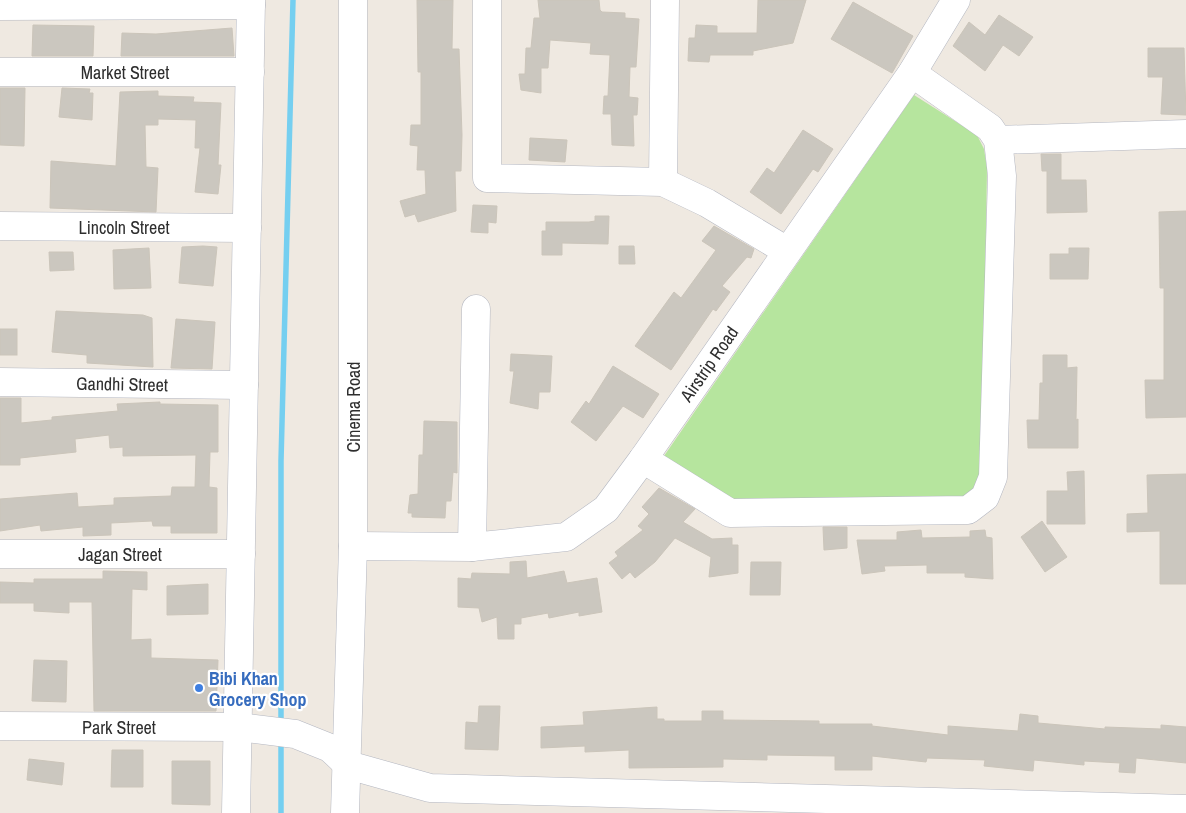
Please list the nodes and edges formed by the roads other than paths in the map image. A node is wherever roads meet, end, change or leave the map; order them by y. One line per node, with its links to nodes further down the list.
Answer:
1 (353, 0): 20 (street, Cinema Road)
2 (487, 0): 12 (street)
3 (665, 0): 12 (street)
4 (956, 0): 9 (street, Airstrip Road)
5 (251, 3): 6 (street); 8 (street)
6 (0, 6)
7 (0, 72): 8 (street, Market Street)
8 (250, 72): 14 (street)
9 (912, 73): 11 (street); 15 (street, Airstrip Road)
10 (1186, 134): 11 (street)
11 (998, 140): 19 (street)
12 (663, 182): 15 (street)
13 (0, 226): 14 (street, Lincoln Street)
14 (247, 228): 18 (street)
15 (787, 251): 19 (street, Airstrip Road)
16 (476, 309): 21 (street)
17 (0, 382): 18 (street, Gandhi Street)
18 (244, 385): 23 (street)
19 (644, 459): 21 (street, Airstrip Road)
20 (353, 546): 21 (street, Airstrip Road); 26 (street, Cinema Road)
21 (472, 547)
22 (0, 554): 23 (street, Jagan Street)
23 (241, 554): 25 (street)
24 (0, 726): 25 (street, Park Street)
25 (238, 727): 26 (street, Park Street); 28 (street)
26 (348, 765): 27 (street); 29 (street, Cinema Road)
27 (1186, 809)
28 (236, 813)
29 (346, 813)

